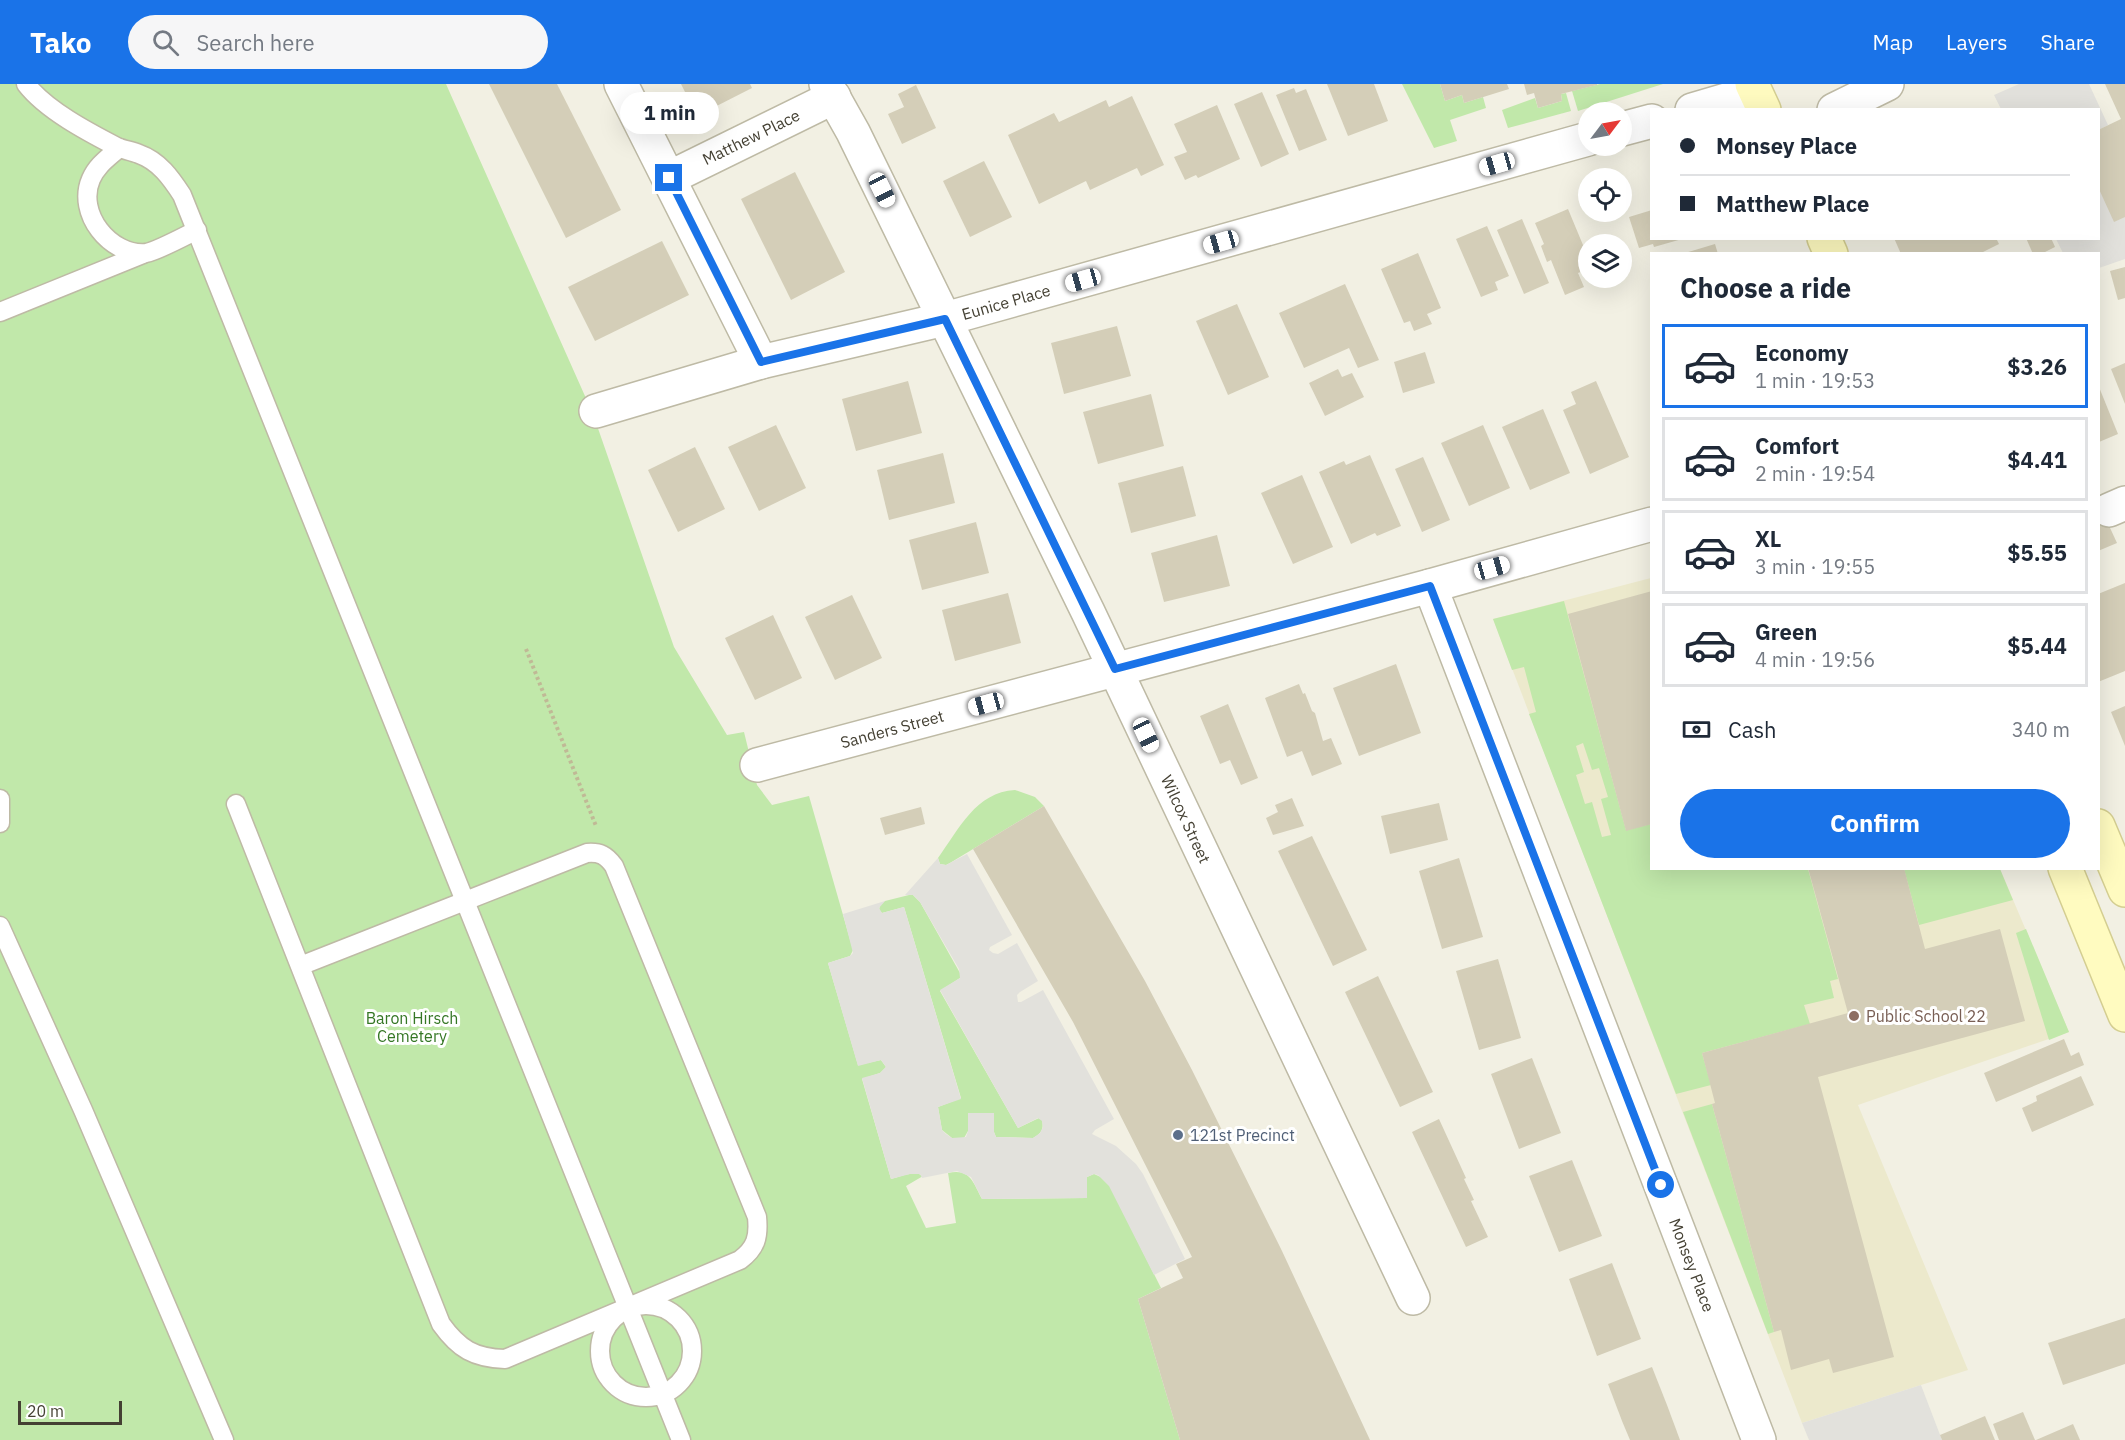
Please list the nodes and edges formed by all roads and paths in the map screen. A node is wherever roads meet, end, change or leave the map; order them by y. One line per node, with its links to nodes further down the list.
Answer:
1 (26, 84): 11 (lane)
2 (621, 84): 12 (street)
3 (1887, 84): 7 (street)
4 (830, 91): 12 (street, Matthew Place); 16 (street, Wilcox Street)
5 (1757, 94): 6 (street)
6 (1699, 108)
7 (1838, 108)
8 (1650, 122): 9 (street)
9 (1632, 126)
10 (1578, 142): 16 (street, Eunice Place)
11 (119, 148): 13 (lane); 14 (lane)
12 (669, 178): 17 (street)
13 (197, 230): 14 (lane); 31 (lane)
14 (147, 253): 15 (lane)
15 (0, 312)
16 (945, 319): 17 (street, Eunice Place); 22 (street, Wilcox Street)
17 (761, 362): 18 (street, Eunice Place)
18 (596, 411)
19 (1650, 525): 20 (street, Sanders Street)
20 (1430, 586): 22 (street, Sanders Street); 40 (street, Monsey Place)
21 (526, 649): 28 (path)
22 (1115, 669): 23 (street, Sanders Street); 35 (street, Wilcox Street)
23 (758, 765)
24 (0, 799): 26 (lane)
25 (236, 804): 33 (lane)
26 (0, 823)
27 (2100, 831): 30 (main road)
28 (608, 857): 31 (lane); 36 (lane)
29 (2066, 870): 34 (main road)
30 (2125, 890)
31 (465, 900): 33 (lane); 36 (lane)
32 (0, 926): 38 (lane)
33 (300, 966): 36 (lane)
34 (2125, 1015)
35 (1413, 1298)
36 (629, 1308): 37 (lane); 37 (lane); 37 (lane)
37 (664, 1394): 39 (lane)
38 (224, 1440)
39 (681, 1440)
40 (1759, 1440)

